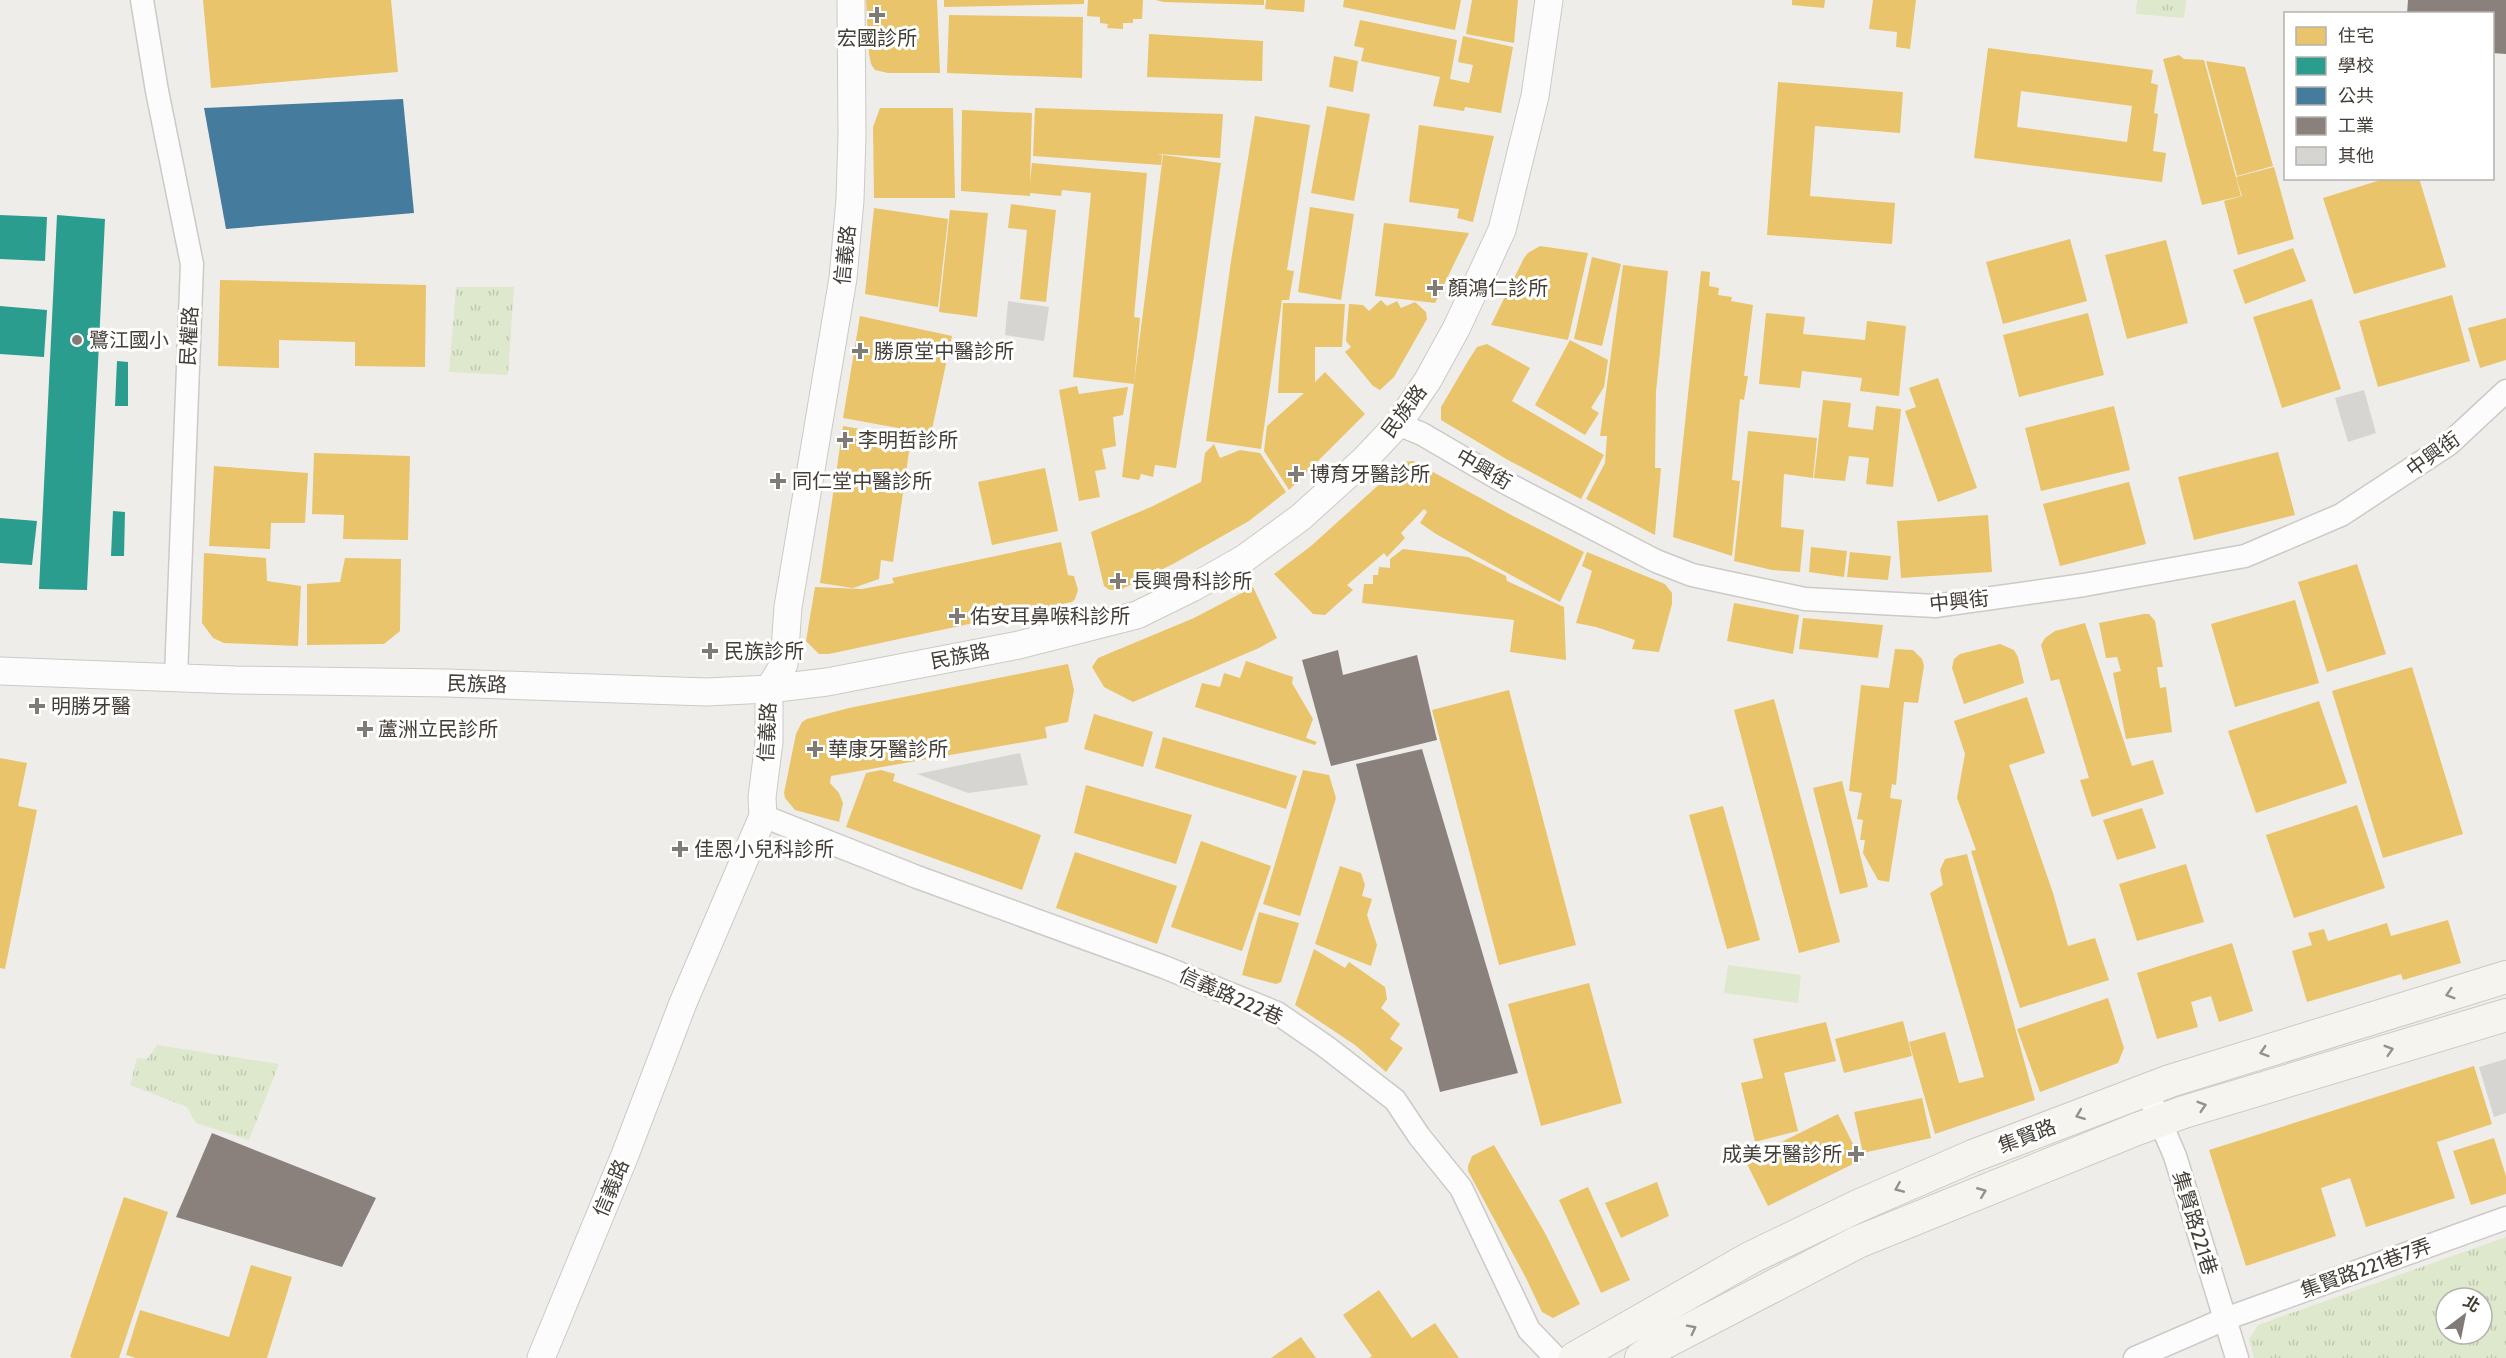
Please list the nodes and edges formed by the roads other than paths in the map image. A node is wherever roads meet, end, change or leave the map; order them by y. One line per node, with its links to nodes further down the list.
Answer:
1 (142, 0): 7 (street, 民權路)
2 (850, 0): 8 (street, 信義路)
3 (1549, 0): 5 (street, 民族路)
4 (2506, 391): 5 (street, 中興街)
5 (1398, 424): 8 (street, 民族路)
6 (0, 671): 7 (street, 民族路)
7 (177, 677): 8 (street, 民族路)
8 (769, 689): 9 (street, 信義路)
9 (763, 816): 17 (street, 信義路); 18 (street, 信義路222巷)
10 (2506, 977): 12 (main road, 集賢路, one-way to 12)
11 (2506, 1015): 13 (main road, 集賢路, one-way to 11)
12 (2147, 1090): 13 (street, 集賢路221巷); 16 (main road, 集賢路, one-way to 16)
13 (2160, 1120): 15 (street, 集賢路221巷); 20 (main road, 集賢路, one-way to 13)
14 (2506, 1218): 15 (street, 集賢路221巷7弄)
15 (2225, 1319): 21 (street, 集賢路221巷7弄); 22 (street, 集賢路221巷)
16 (1612, 1349): 19 (main road, 集賢路)
17 (541, 1358)
18 (1556, 1358)
19 (1575, 1358)
20 (1641, 1358)
21 (2135, 1358)
22 (2237, 1358)

